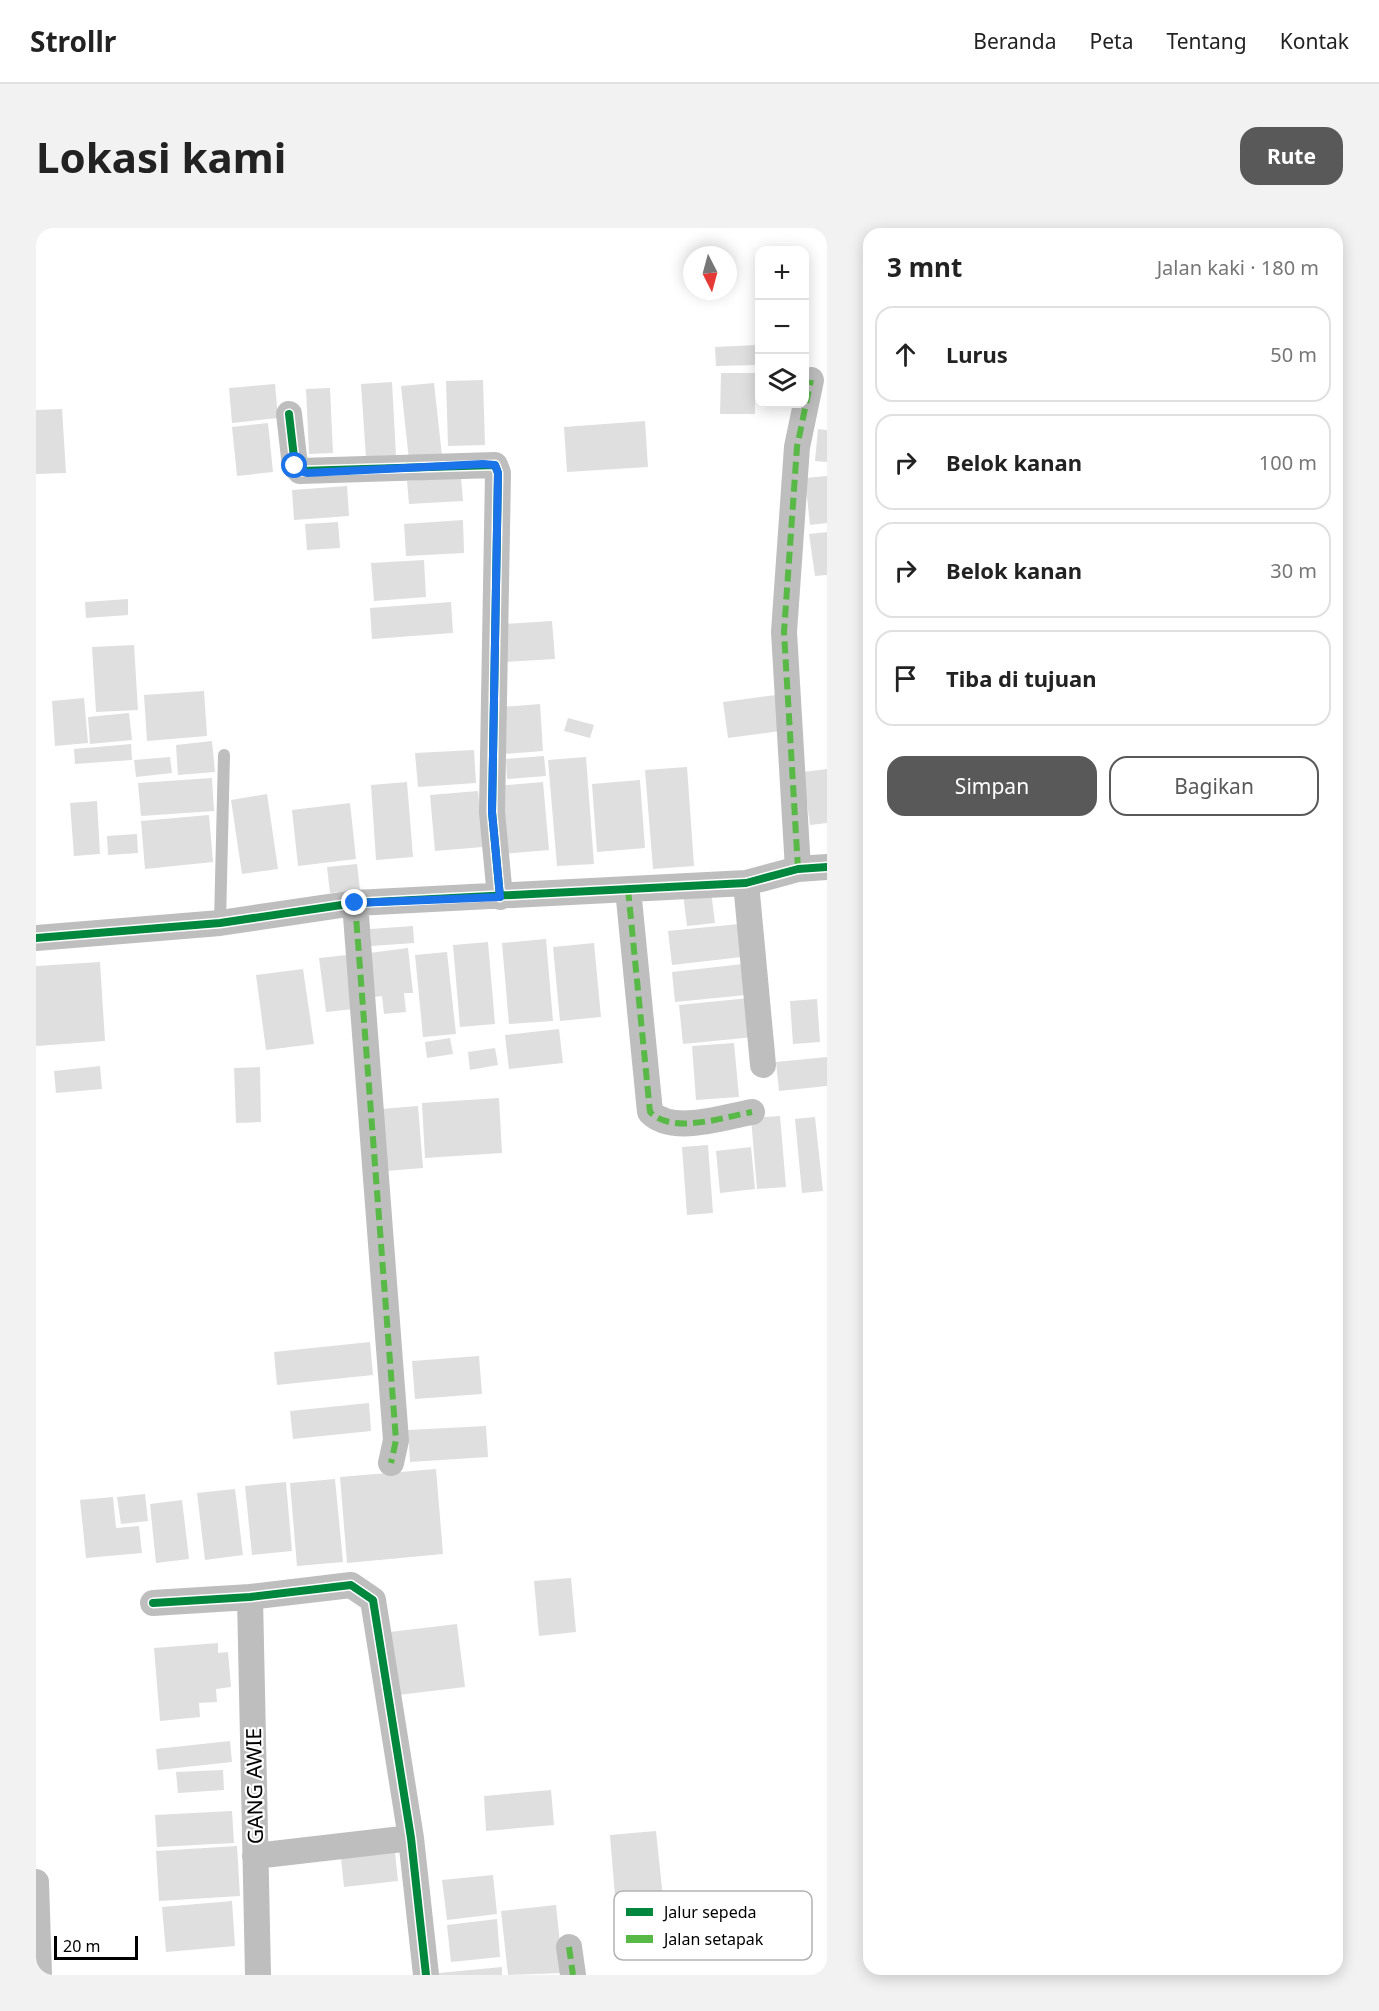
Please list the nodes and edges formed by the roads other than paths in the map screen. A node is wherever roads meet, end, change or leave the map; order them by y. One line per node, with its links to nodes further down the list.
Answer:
1 (811, 380): 5 (street)
2 (289, 414): 8 (street)
3 (224, 755): 10 (lane)
4 (827, 867): 5 (street)
5 (798, 868): 6 (street)
6 (746, 883): 7 (street); 12 (street)
7 (628, 889): 8 (street); 13 (street)
8 (500, 897): 9 (street)
9 (355, 903): 10 (street); 14 (street)
10 (220, 923): 11 (street)
11 (36, 938)
12 (763, 1065)
13 (752, 1112)
14 (391, 1463)
15 (250, 1597): 16 (street); 17 (street); 18 (street, GANG AWIE)
16 (153, 1603)
17 (411, 1838): 18 (street); 23 (street)
18 (255, 1856): 22 (street, GANG AWIE)
19 (36, 1882): 21 (street)
20 (569, 1947): 24 (street)
21 (39, 1975)
22 (258, 1975)
23 (426, 1975)
24 (573, 1975)

